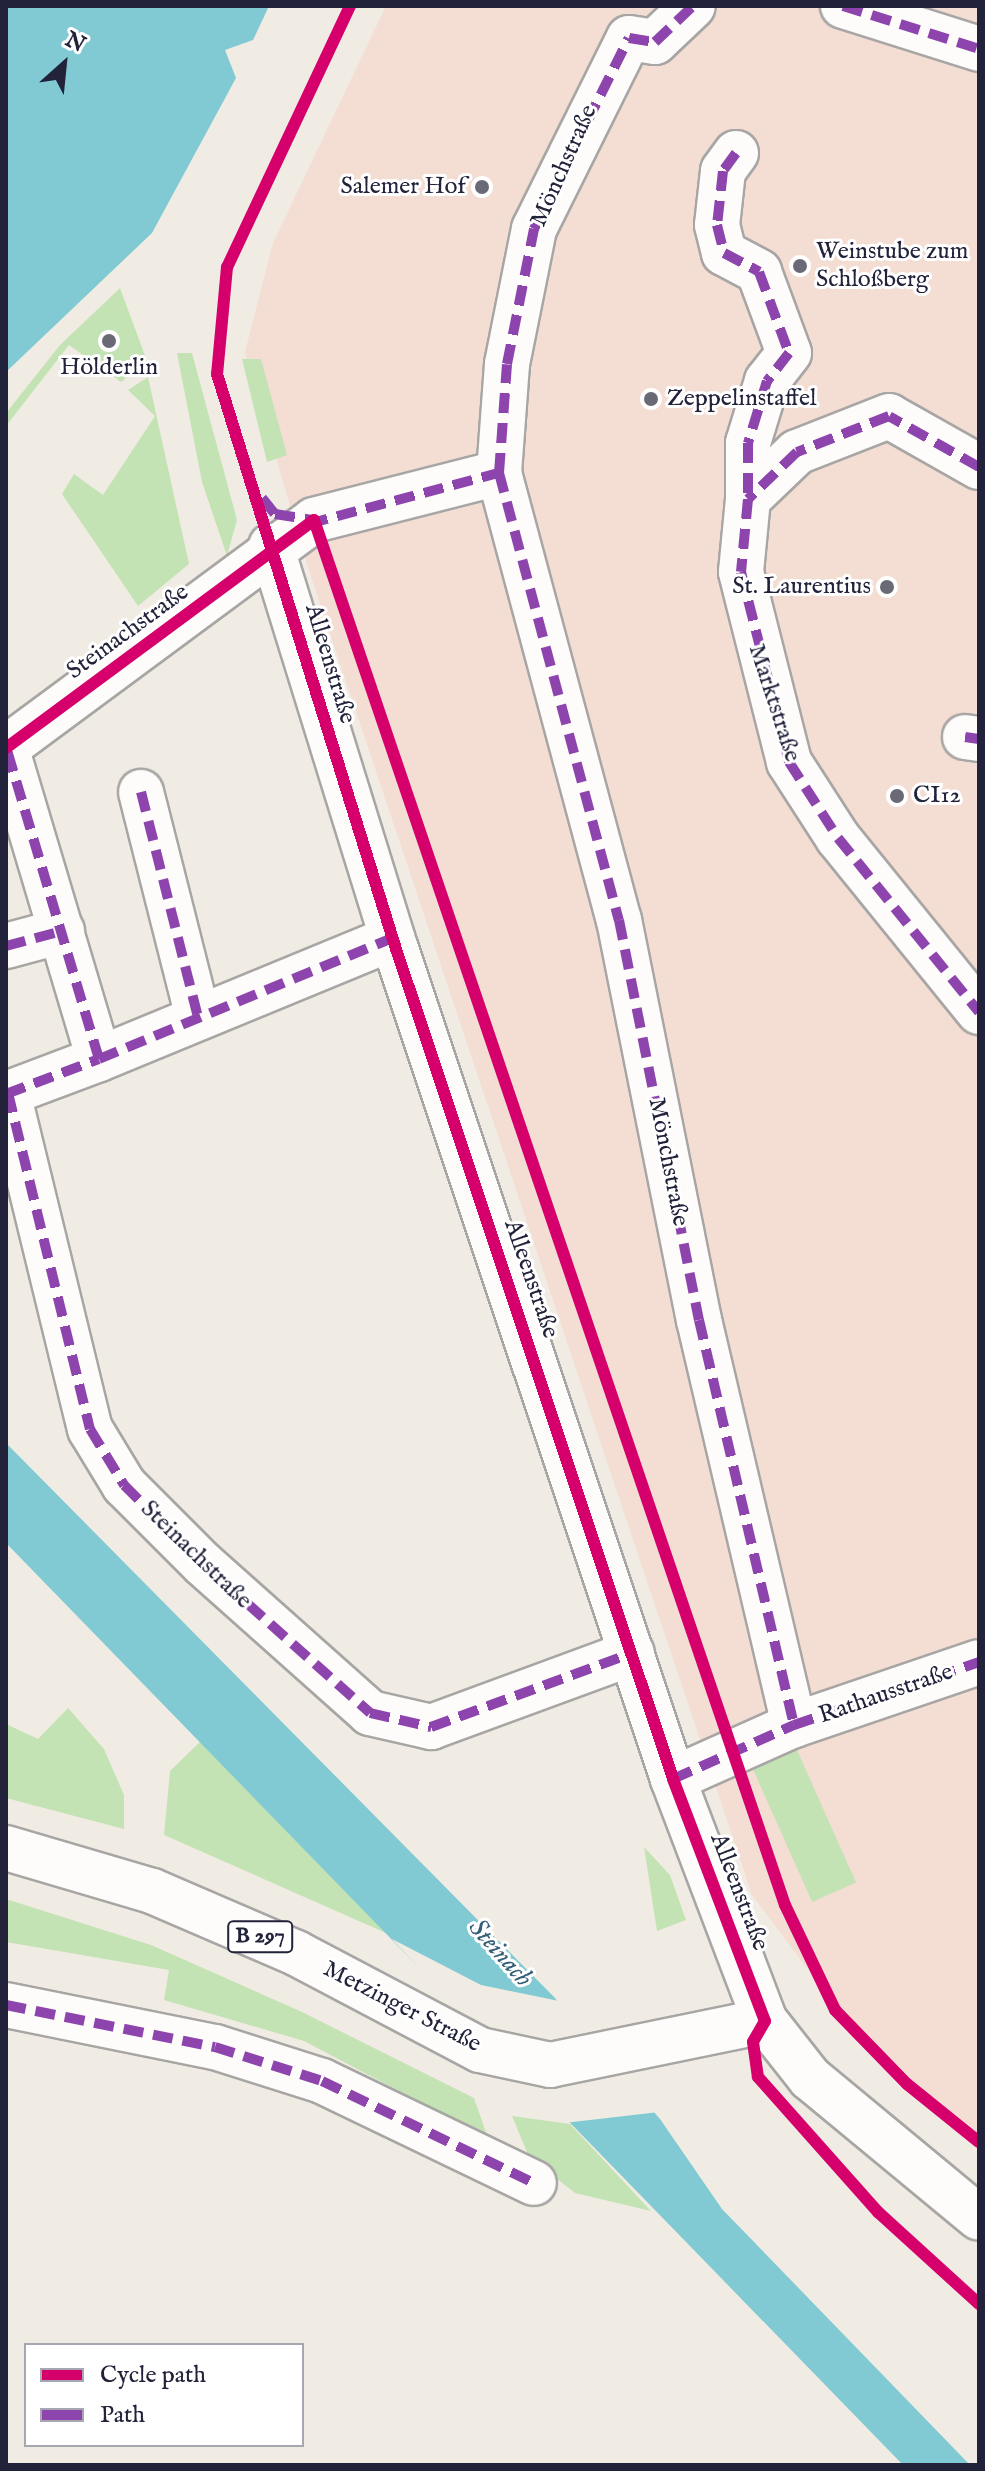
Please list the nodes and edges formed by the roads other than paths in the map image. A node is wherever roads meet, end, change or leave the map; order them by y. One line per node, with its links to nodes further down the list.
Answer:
1 (693, 6): 6 (street, Mönchstraße)
2 (843, 6): 3 (street)
3 (979, 49)
4 (736, 153): 7 (street, Marktstraße)
5 (979, 467): 7 (street)
6 (499, 473): 8 (street); 20 (street, Mönchstraße)
7 (748, 499): 14 (street, Marktstraße)
8 (271, 546): 9 (street, Steinachstraße); 12 (street, Alleenstraße)
9 (6, 748): 11 (street, Steinachstraße)
10 (141, 792): 15 (street)
11 (62, 931): 13 (street); 16 (street, Steinachstraße)
12 (392, 938): 15 (street, Steinachstraße); 18 (street, Alleenstraße)
13 (6, 946)
14 (979, 1012)
15 (197, 1014): 16 (street, Steinachstraße)
16 (99, 1059): 17 (street, Steinachstraße)
17 (7, 1094): 18 (street, Steinachstraße)
18 (632, 1653): 21 (street, Alleenstraße)
19 (979, 1662): 20 (street, Rathausstraße)
20 (794, 1725): 21 (street)
21 (673, 1779): 24 (street, Alleenstraße)
22 (6, 1848): 24 (street, Metzinger Straße / B 297)
23 (6, 2005): 25 (street)
24 (765, 2021): 26 (street, Alleenstraße)
25 (534, 2183)
26 (979, 2218)

